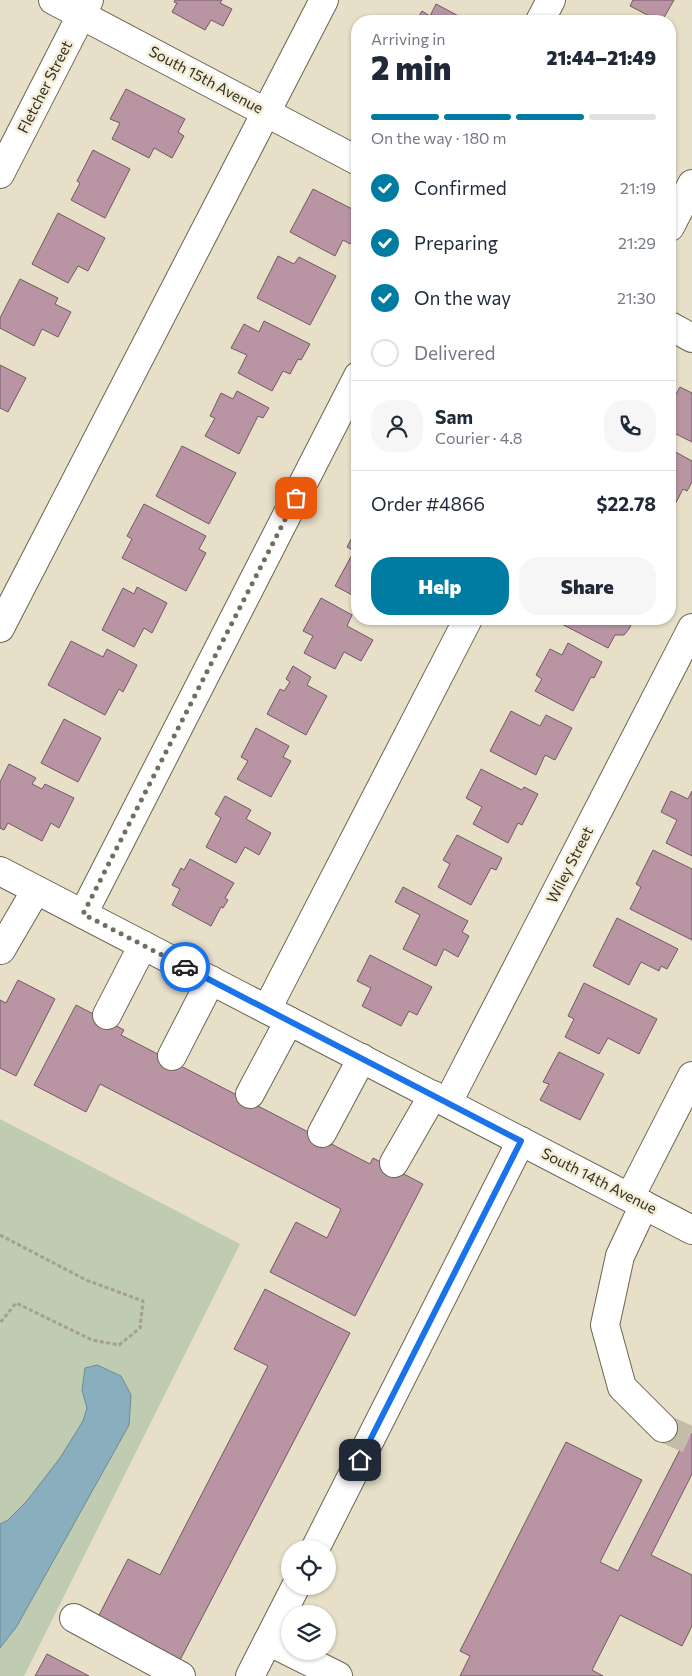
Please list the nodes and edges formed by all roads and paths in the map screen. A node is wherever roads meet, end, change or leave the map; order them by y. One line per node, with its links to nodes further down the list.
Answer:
1 (54, 0): 4 (street, South 15th Avenue)
2 (324, 0): 6 (street)
3 (551, 0): 5 (street)
4 (85, 7): 6 (street, South 15th Avenue); 8 (street, Fletcher Street)
5 (543, 15)
6 (266, 112): 7 (street, South 15th Avenue); 15 (street)
7 (351, 157)
8 (0, 174)
9 (692, 184): 10 (street)
10 (676, 215)
11 (676, 329): 12 (street)
12 (692, 338)
13 (351, 390): 19 (street)
14 (465, 625): 24 (street)
15 (0, 628)
16 (692, 628): 29 (street, Wiley Street)
17 (0, 871): 18 (street, South 14th Avenue)
18 (36, 890): 19 (street, South 14th Avenue); 21 (street)
19 (83, 914): 20 (street, South 14th Avenue)
20 (143, 945): 22 (street, South 14th Avenue); 23 (street)
21 (0, 949)
22 (211, 980): 24 (street, South 14th Avenue); 25 (street)
23 (107, 1015)
24 (278, 1015): 26 (street, South 14th Avenue); 28 (street)
25 (172, 1056)
26 (362, 1058): 29 (street, South 14th Avenue); 30 (street)
27 (692, 1076): 33 (street)
28 (250, 1094)
29 (441, 1098): 31 (street, South 14th Avenue); 32 (street, Wiley Street)
30 (322, 1133)
31 (521, 1141): 33 (street, South 14th Avenue); 38 (street)
32 (394, 1164)
33 (637, 1201): 34 (street, South 14th Avenue); 37 (street)
34 (692, 1230)
35 (0, 1235): 36 (path)
36 (0, 1323)
37 (663, 1428)
38 (320, 1540)
39 (291, 1595): 41 (street)
40 (74, 1618): 42 (street)
41 (268, 1641): 43 (street); 44 (street)
42 (180, 1676)
43 (250, 1676)
44 (338, 1676)

